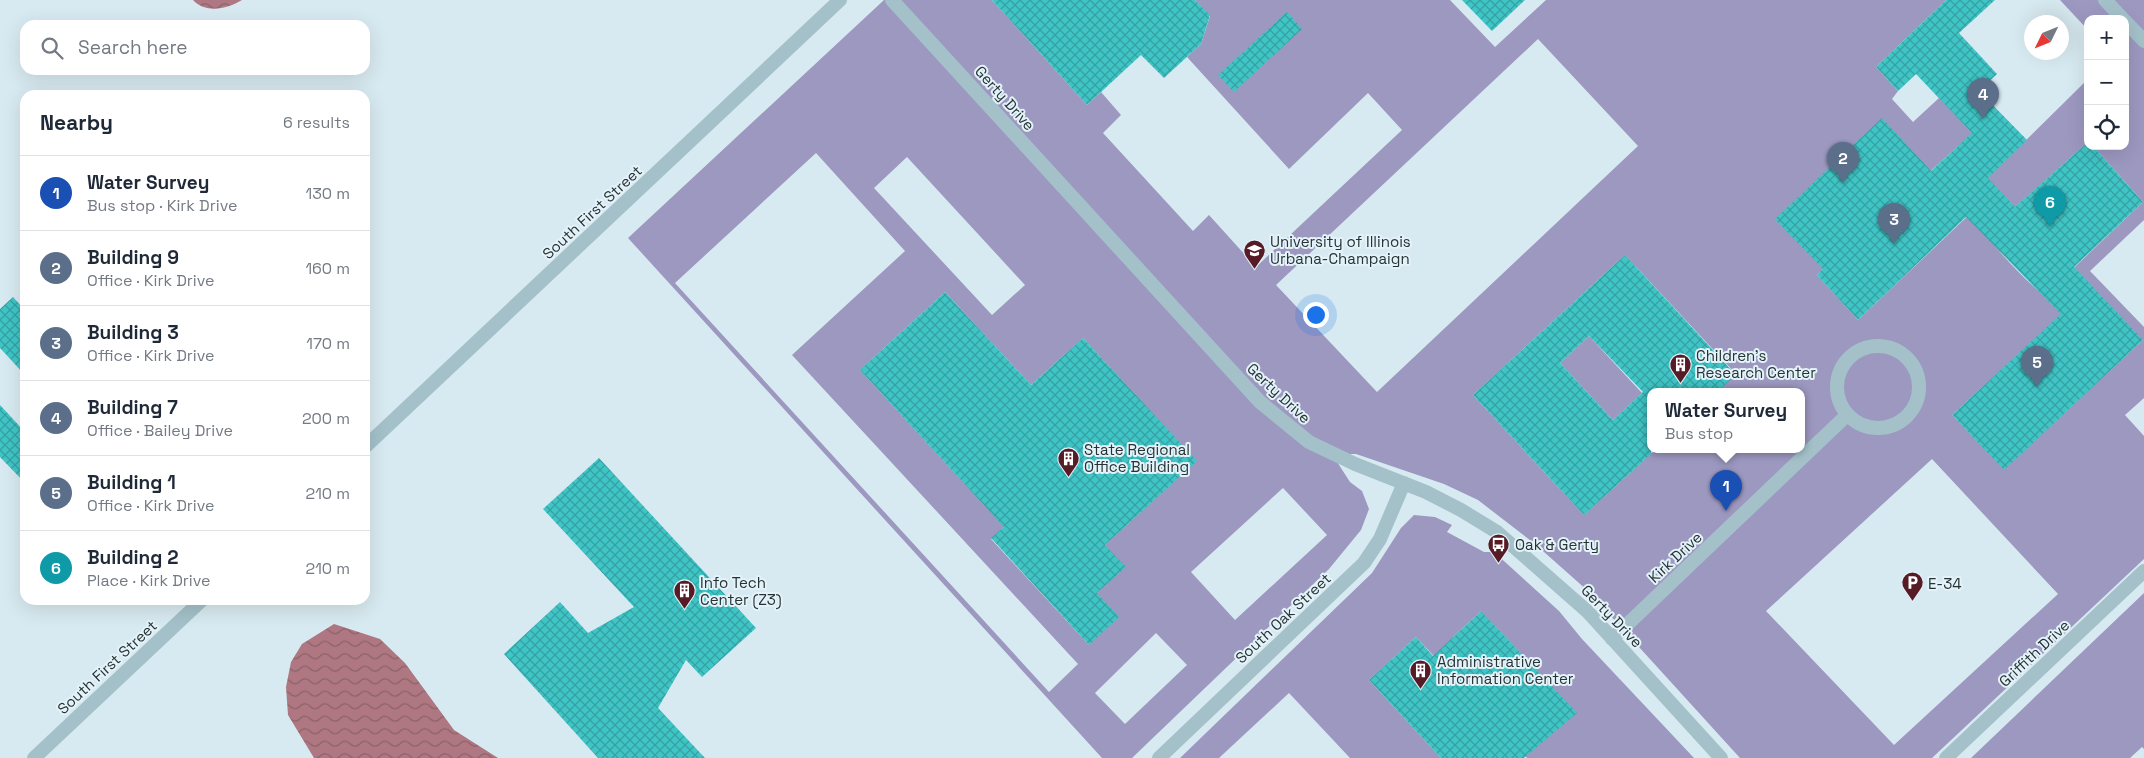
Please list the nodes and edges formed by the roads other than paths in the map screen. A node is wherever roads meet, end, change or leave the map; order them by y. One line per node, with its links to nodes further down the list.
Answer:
1 (840, 0): 8 (street, South First Street)
2 (892, 0): 9 (street, Gerty Drive)
3 (2105, 0): 4 (street)
4 (2119, 15)
5 (2129, 25): 6 (street)
6 (2144, 41)
7 (1848, 415): 7 (street); 12 (street, Kirk Drive)
8 (370, 442)
9 (1404, 483): 12 (street, Gerty Drive); 14 (street, South Oak Street)
10 (2144, 571): 16 (street, Griffith Drive)
11 (197, 605): 13 (street, South First Street)
12 (1612, 639): 15 (street, Gerty Drive)
13 (34, 758)
14 (1159, 758)
15 (1721, 758)
16 (1946, 758)

